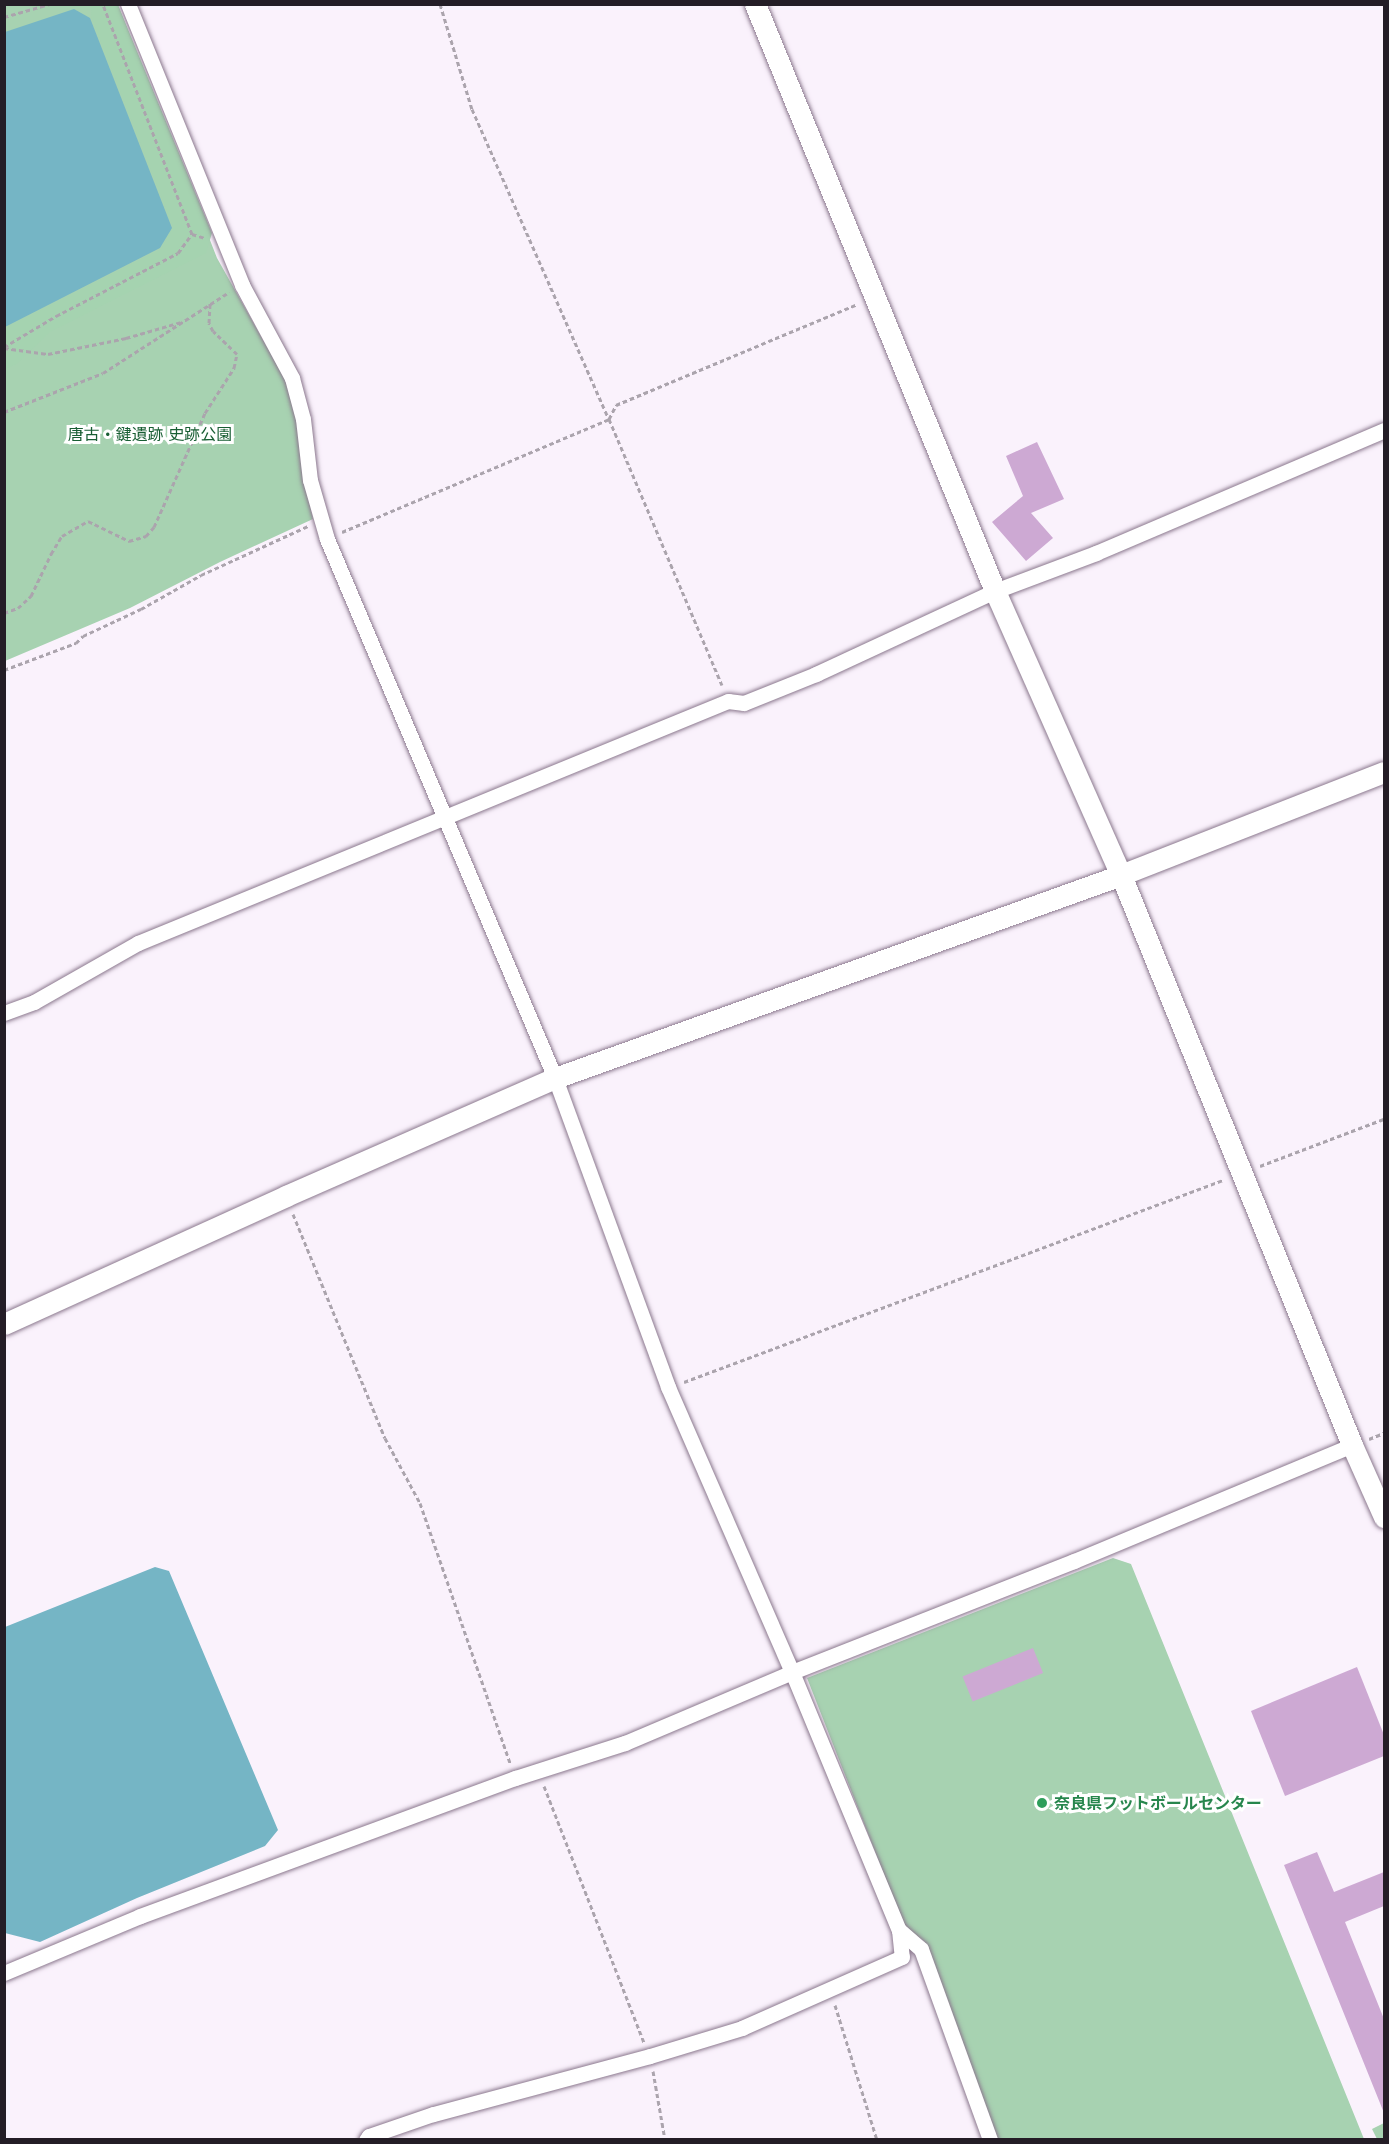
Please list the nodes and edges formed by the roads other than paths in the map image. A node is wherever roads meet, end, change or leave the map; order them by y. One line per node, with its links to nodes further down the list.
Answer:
1 (129, 4): 6 (street)
2 (755, 4): 4 (street)
3 (1384, 430): 4 (street)
4 (995, 591): 6 (street); 7 (street)
5 (1384, 772): 7 (street)
6 (446, 817): 8 (street); 9 (street)
7 (1121, 875): 9 (street); 11 (street)
8 (4, 1013)
9 (555, 1078): 10 (street); 13 (street)
10 (4, 1324)
11 (1352, 1445): 12 (street); 13 (street)
12 (1384, 1517)
13 (792, 1672): 14 (street); 15 (street)
14 (899, 1930): 16 (street); 17 (street)
15 (4, 1973)
16 (366, 2139)
17 (990, 2139)

